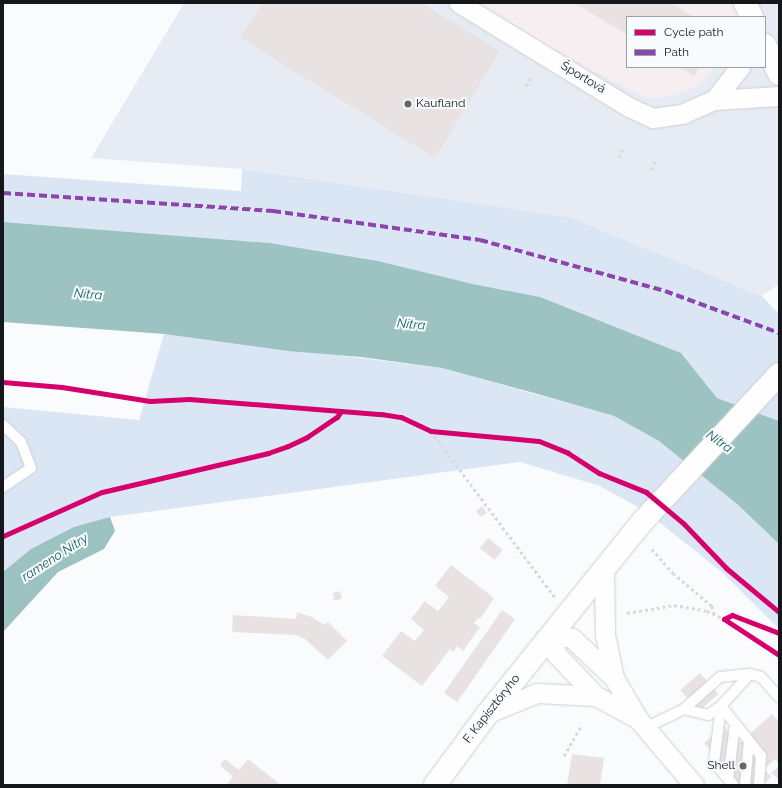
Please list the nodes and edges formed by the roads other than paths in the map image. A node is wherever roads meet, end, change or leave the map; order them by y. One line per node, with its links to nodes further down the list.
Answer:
1 (459, 3): 6 (street, Športová)
2 (766, 47): 4 (main road)
3 (739, 68): 6 (street, Športová)
4 (779, 74)
5 (779, 96): 6 (street, Športová)
6 (714, 100)
7 (779, 374): 10 (main road, F. Kapisztóryho)
8 (3, 425): 9 (lane)
9 (3, 487)
10 (604, 569): 11 (main road, F. Kapisztóryho); 13 (street)
11 (552, 634): 13 (street); 14 (street); 18 (main road, F. Kapisztóryho)
12 (750, 674): 15 (lane); 16 (lane); 17 (lane)
13 (614, 678): 19 (street)
14 (596, 696): 18 (street); 19 (street)
15 (779, 697)
16 (721, 706): 17 (lane); 20 (lane); 22 (lane)
17 (684, 709): 19 (lane)
18 (488, 713): 23 (main road, F. Kapisztóryho)
19 (641, 724): 24 (street)
20 (735, 725): 21 (lane); 22 (lane)
21 (749, 741): 25 (lane); 26 (lane)
22 (730, 782)
23 (436, 784)
24 (694, 785)
25 (745, 785)
26 (759, 785)

